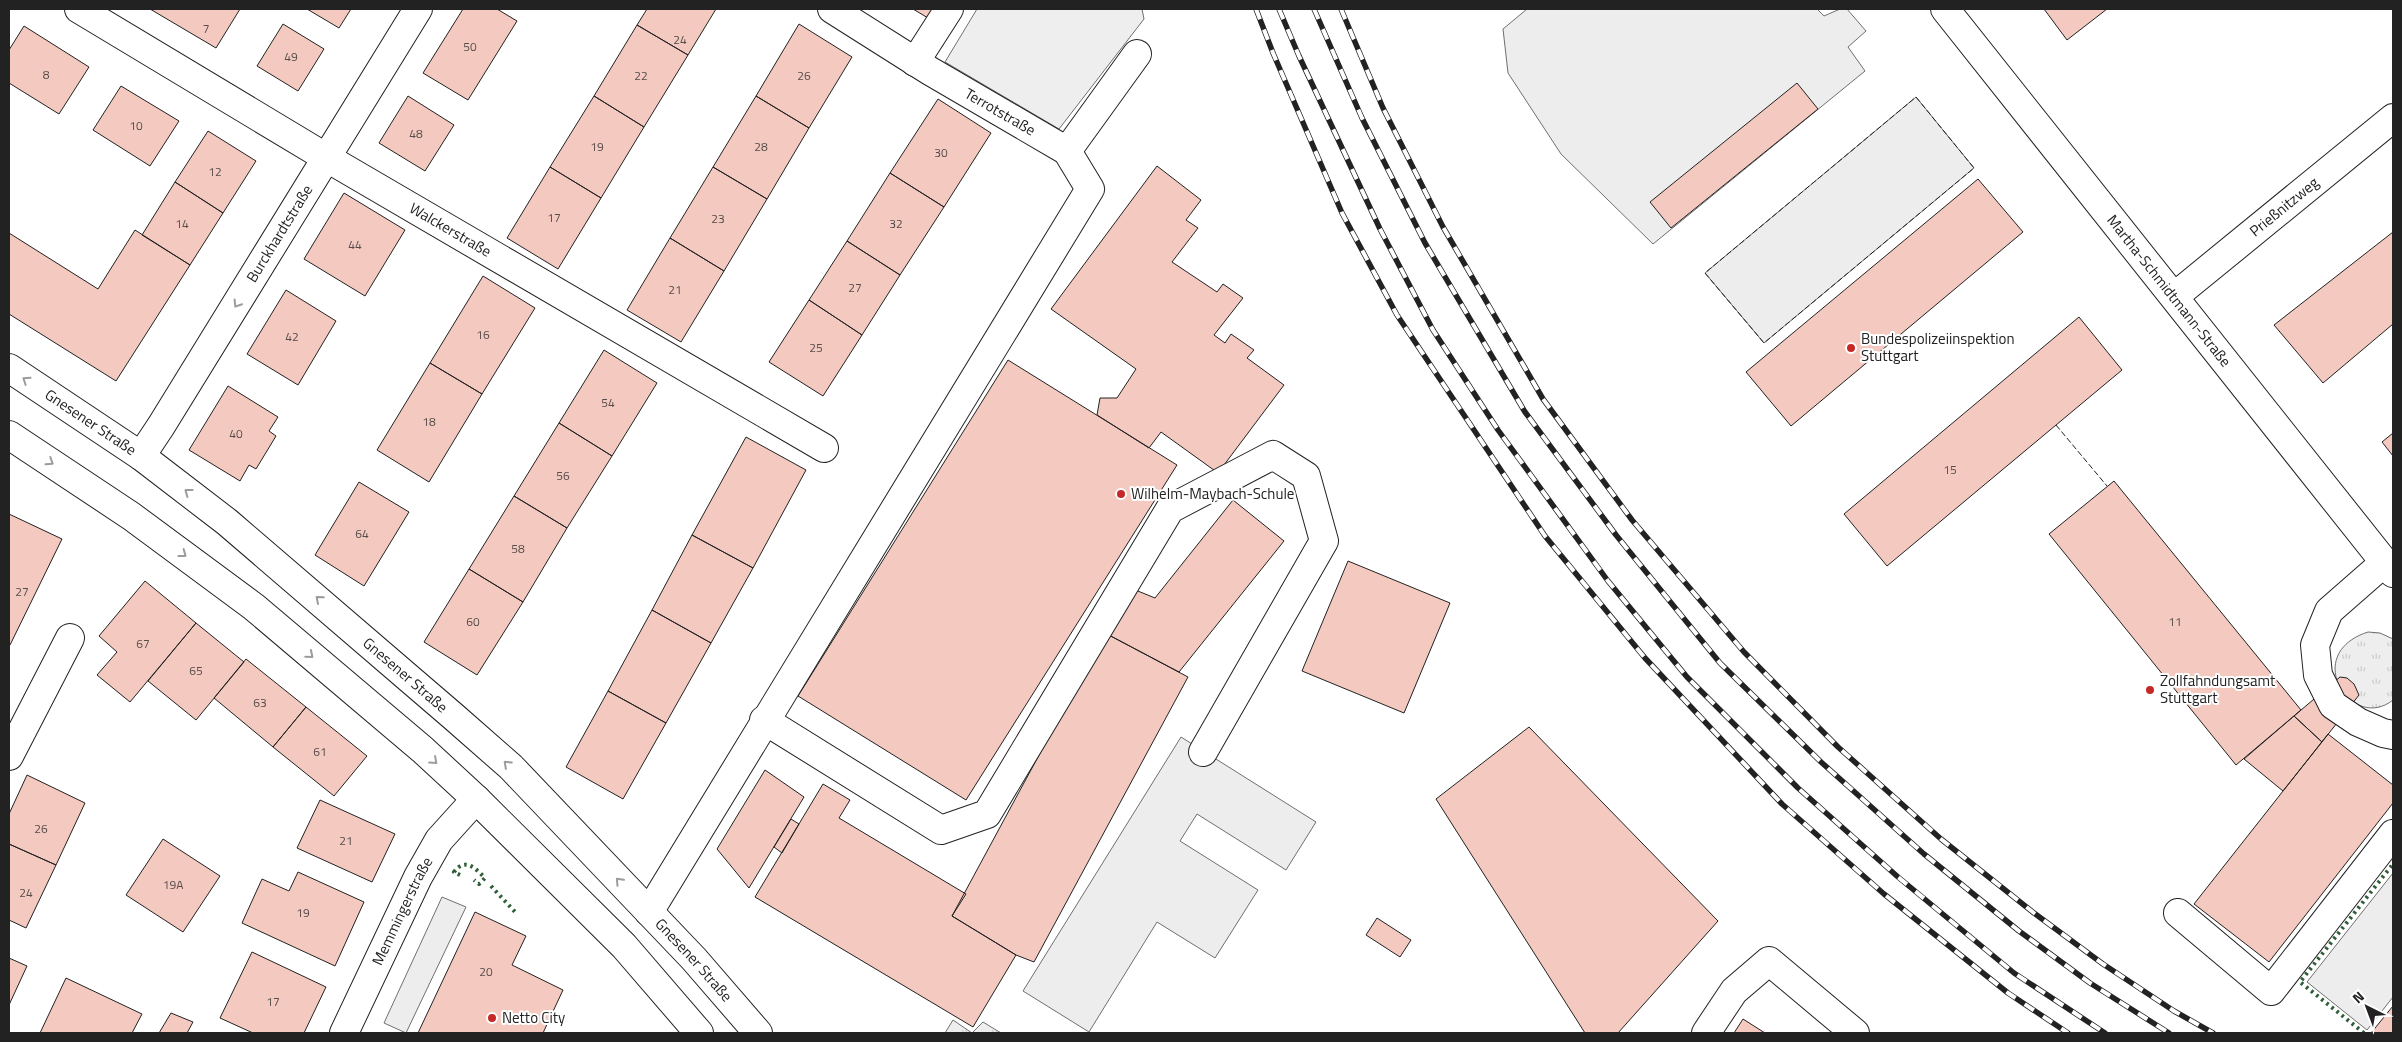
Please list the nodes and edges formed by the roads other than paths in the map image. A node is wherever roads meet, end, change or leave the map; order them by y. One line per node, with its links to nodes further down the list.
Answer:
1 (79, 9): 10 (street, Walckerstraße)
2 (418, 9): 10 (street, Burckhardtstraße)
3 (832, 9): 7 (street, Terrotstraße)
4 (949, 9): 7 (street)
5 (1945, 9): 11 (street, Martha-Schmidtmann-Straße)
6 (1137, 54): 9 (street)
7 (916, 62): 9 (street, Terrotstraße)
8 (2393, 118): 11 (street, Prießnitzweg)
9 (1067, 152): 18 (street)
10 (327, 158): 14 (street, Walckerstraße); 15 (street, Burckhardtstraße, one-way to 15)
11 (2175, 296): 16 (street, Martha-Schmidtmann-Straße)
12 (9, 368): 15 (street, Gnesener Straße, one-way to 12)
13 (9, 435): 22 (street, one-way to 22)
14 (824, 448)
15 (141, 456): 24 (street, Gnesener Straße, one-way to 15)
16 (2389, 568): 19 (street)
17 (70, 638): 21 (street)
18 (764, 720): 20 (street); 24 (street)
19 (2393, 735)
20 (1203, 752)
21 (9, 756)
22 (476, 799): 26 (street, Memmingerstraße); 27 (street)
23 (2393, 834): 25 (street)
24 (649, 912): 28 (street, Gnesener Straße)
25 (2178, 913)
26 (344, 1033)
27 (699, 1033)
28 (758, 1033)
29 (1706, 1033): 30 (street)
30 (1855, 1033)

